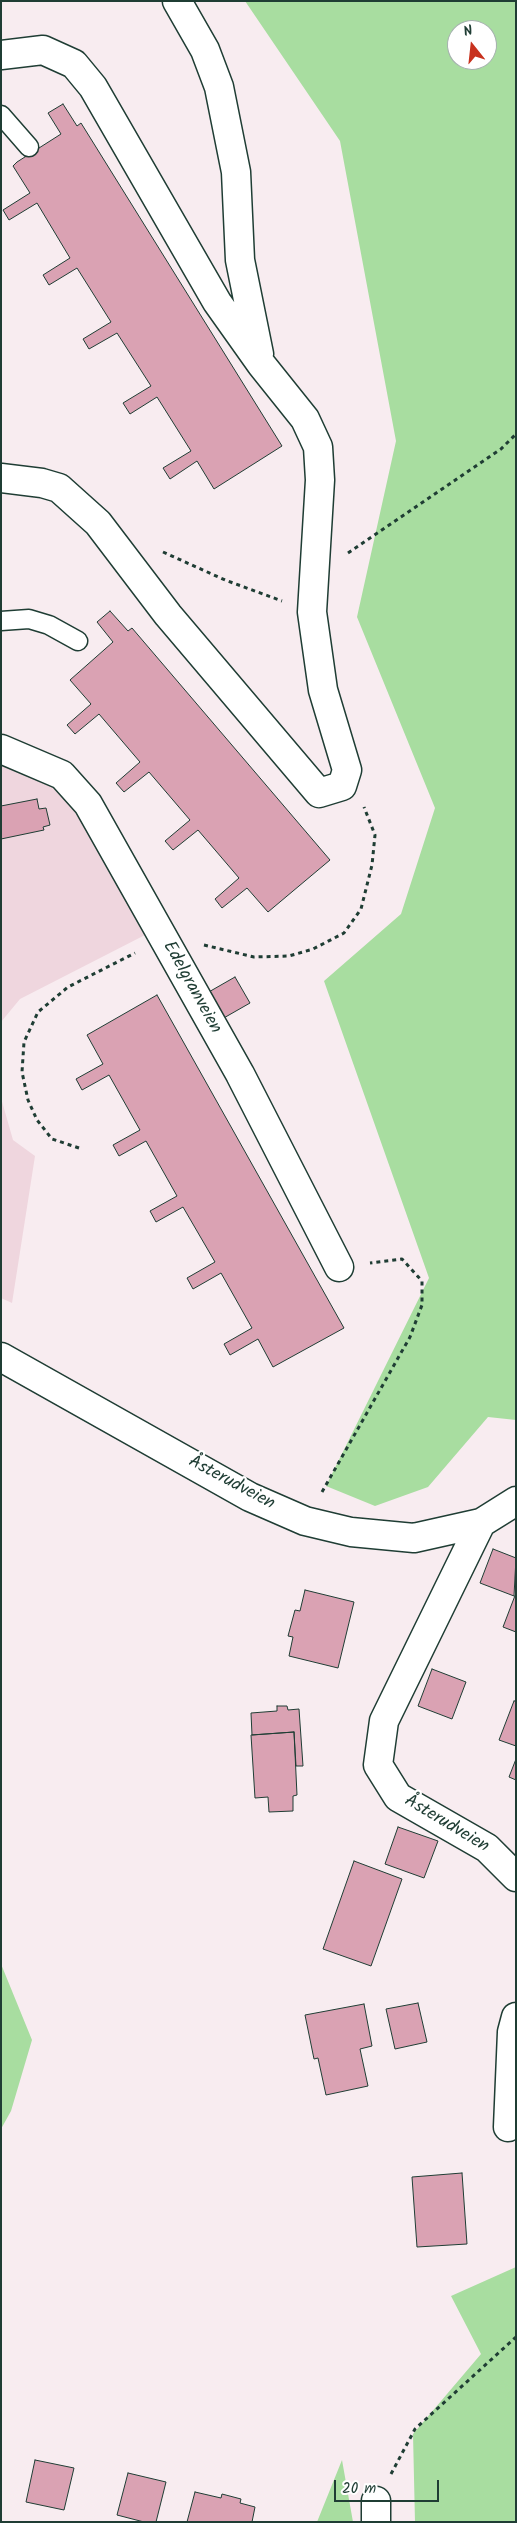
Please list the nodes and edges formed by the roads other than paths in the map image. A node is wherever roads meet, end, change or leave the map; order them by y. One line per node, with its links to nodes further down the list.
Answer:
1 (177, 1): 5 (street)
2 (1, 55): 5 (street)
3 (1, 115): 4 (lane)
4 (29, 147)
5 (261, 364): 6 (street)
6 (1, 478)
7 (1, 621): 8 (lane)
8 (78, 641)
9 (1, 749): 10 (street, Edelgranveien)
10 (339, 1267)
11 (1, 1357): 13 (street, Åsterudveien)
12 (516, 1501): 13 (street, Åsterudveien)
13 (481, 1523): 14 (street, Åsterudveien)
14 (516, 1877)
15 (516, 2017): 16 (street)
16 (508, 2127)

